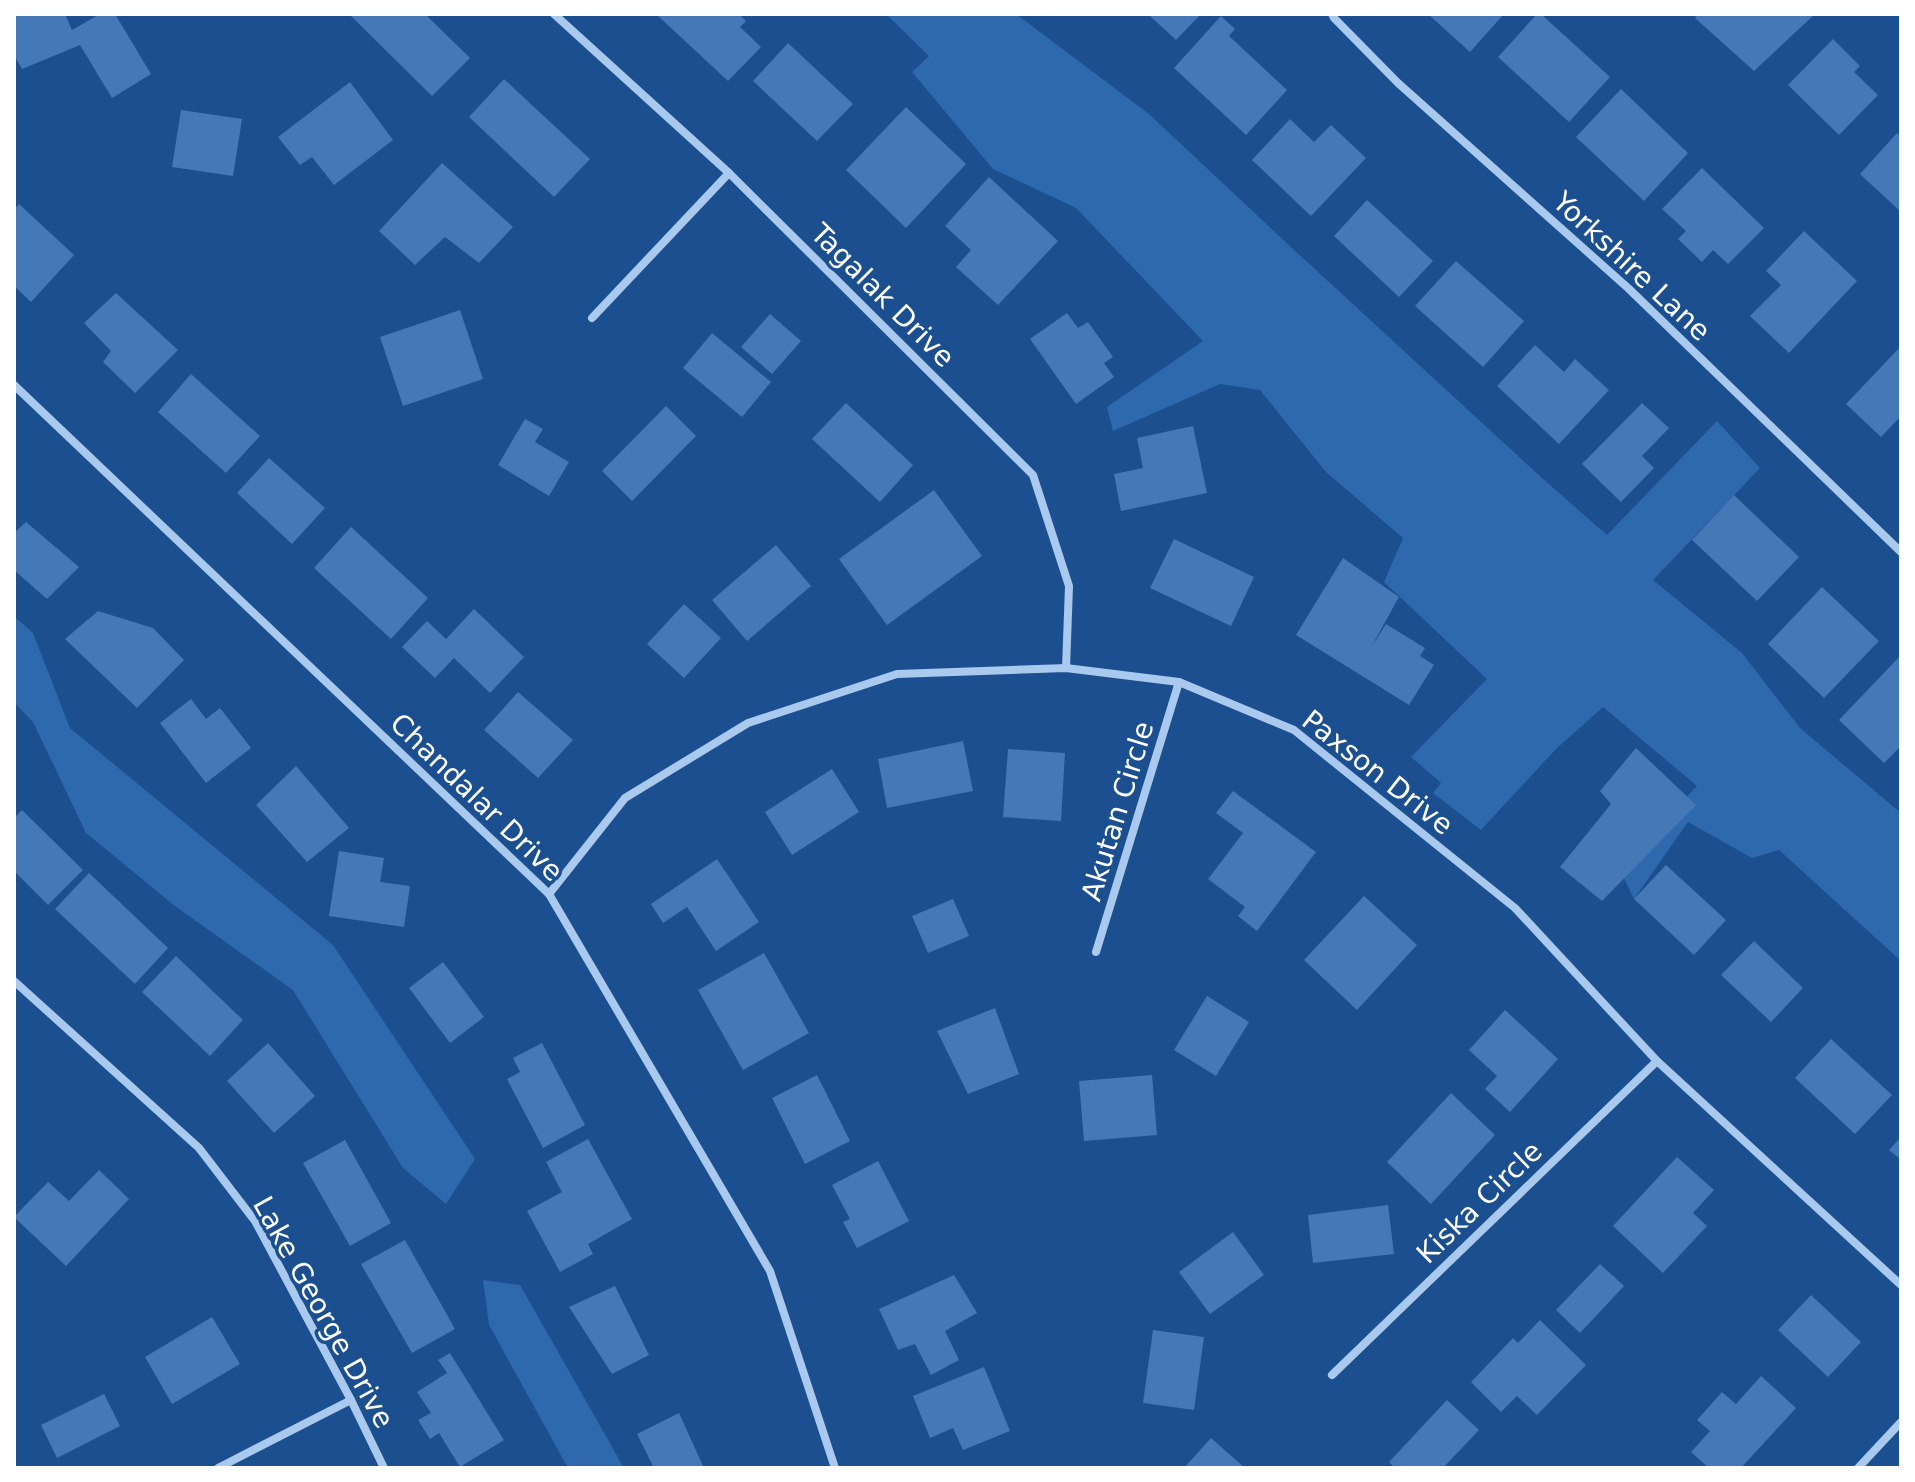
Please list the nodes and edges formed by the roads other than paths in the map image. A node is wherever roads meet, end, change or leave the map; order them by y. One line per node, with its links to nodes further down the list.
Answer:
1 (554, 14): 3 (street, Tagalak Drive)
2 (1332, 14): 6 (street, Yorkshire Lane)
3 (729, 173): 4 (street); 7 (street, Tagalak Drive)
4 (592, 318)
5 (14, 385): 9 (street, Chandalar Drive)
6 (1901, 552)
7 (1066, 668): 8 (street, Paxson Drive); 9 (street, Paxson Drive)
8 (1179, 682): 10 (street, Akutan Circle); 12 (street, Paxson Drive)
9 (549, 894): 19 (street, Chandalar Drive)
10 (1096, 952)
11 (14, 981): 15 (street, Lake George Drive)
12 (1657, 1061): 13 (street, Paxson Drive); 14 (street, Kiska Circle)
13 (1901, 1285)
14 (1332, 1375)
15 (351, 1400): 17 (street); 18 (street, Lake George Drive)
16 (1901, 1422): 20 (street)
17 (218, 1468)
18 (384, 1468)
19 (835, 1468)
20 (1858, 1468)

